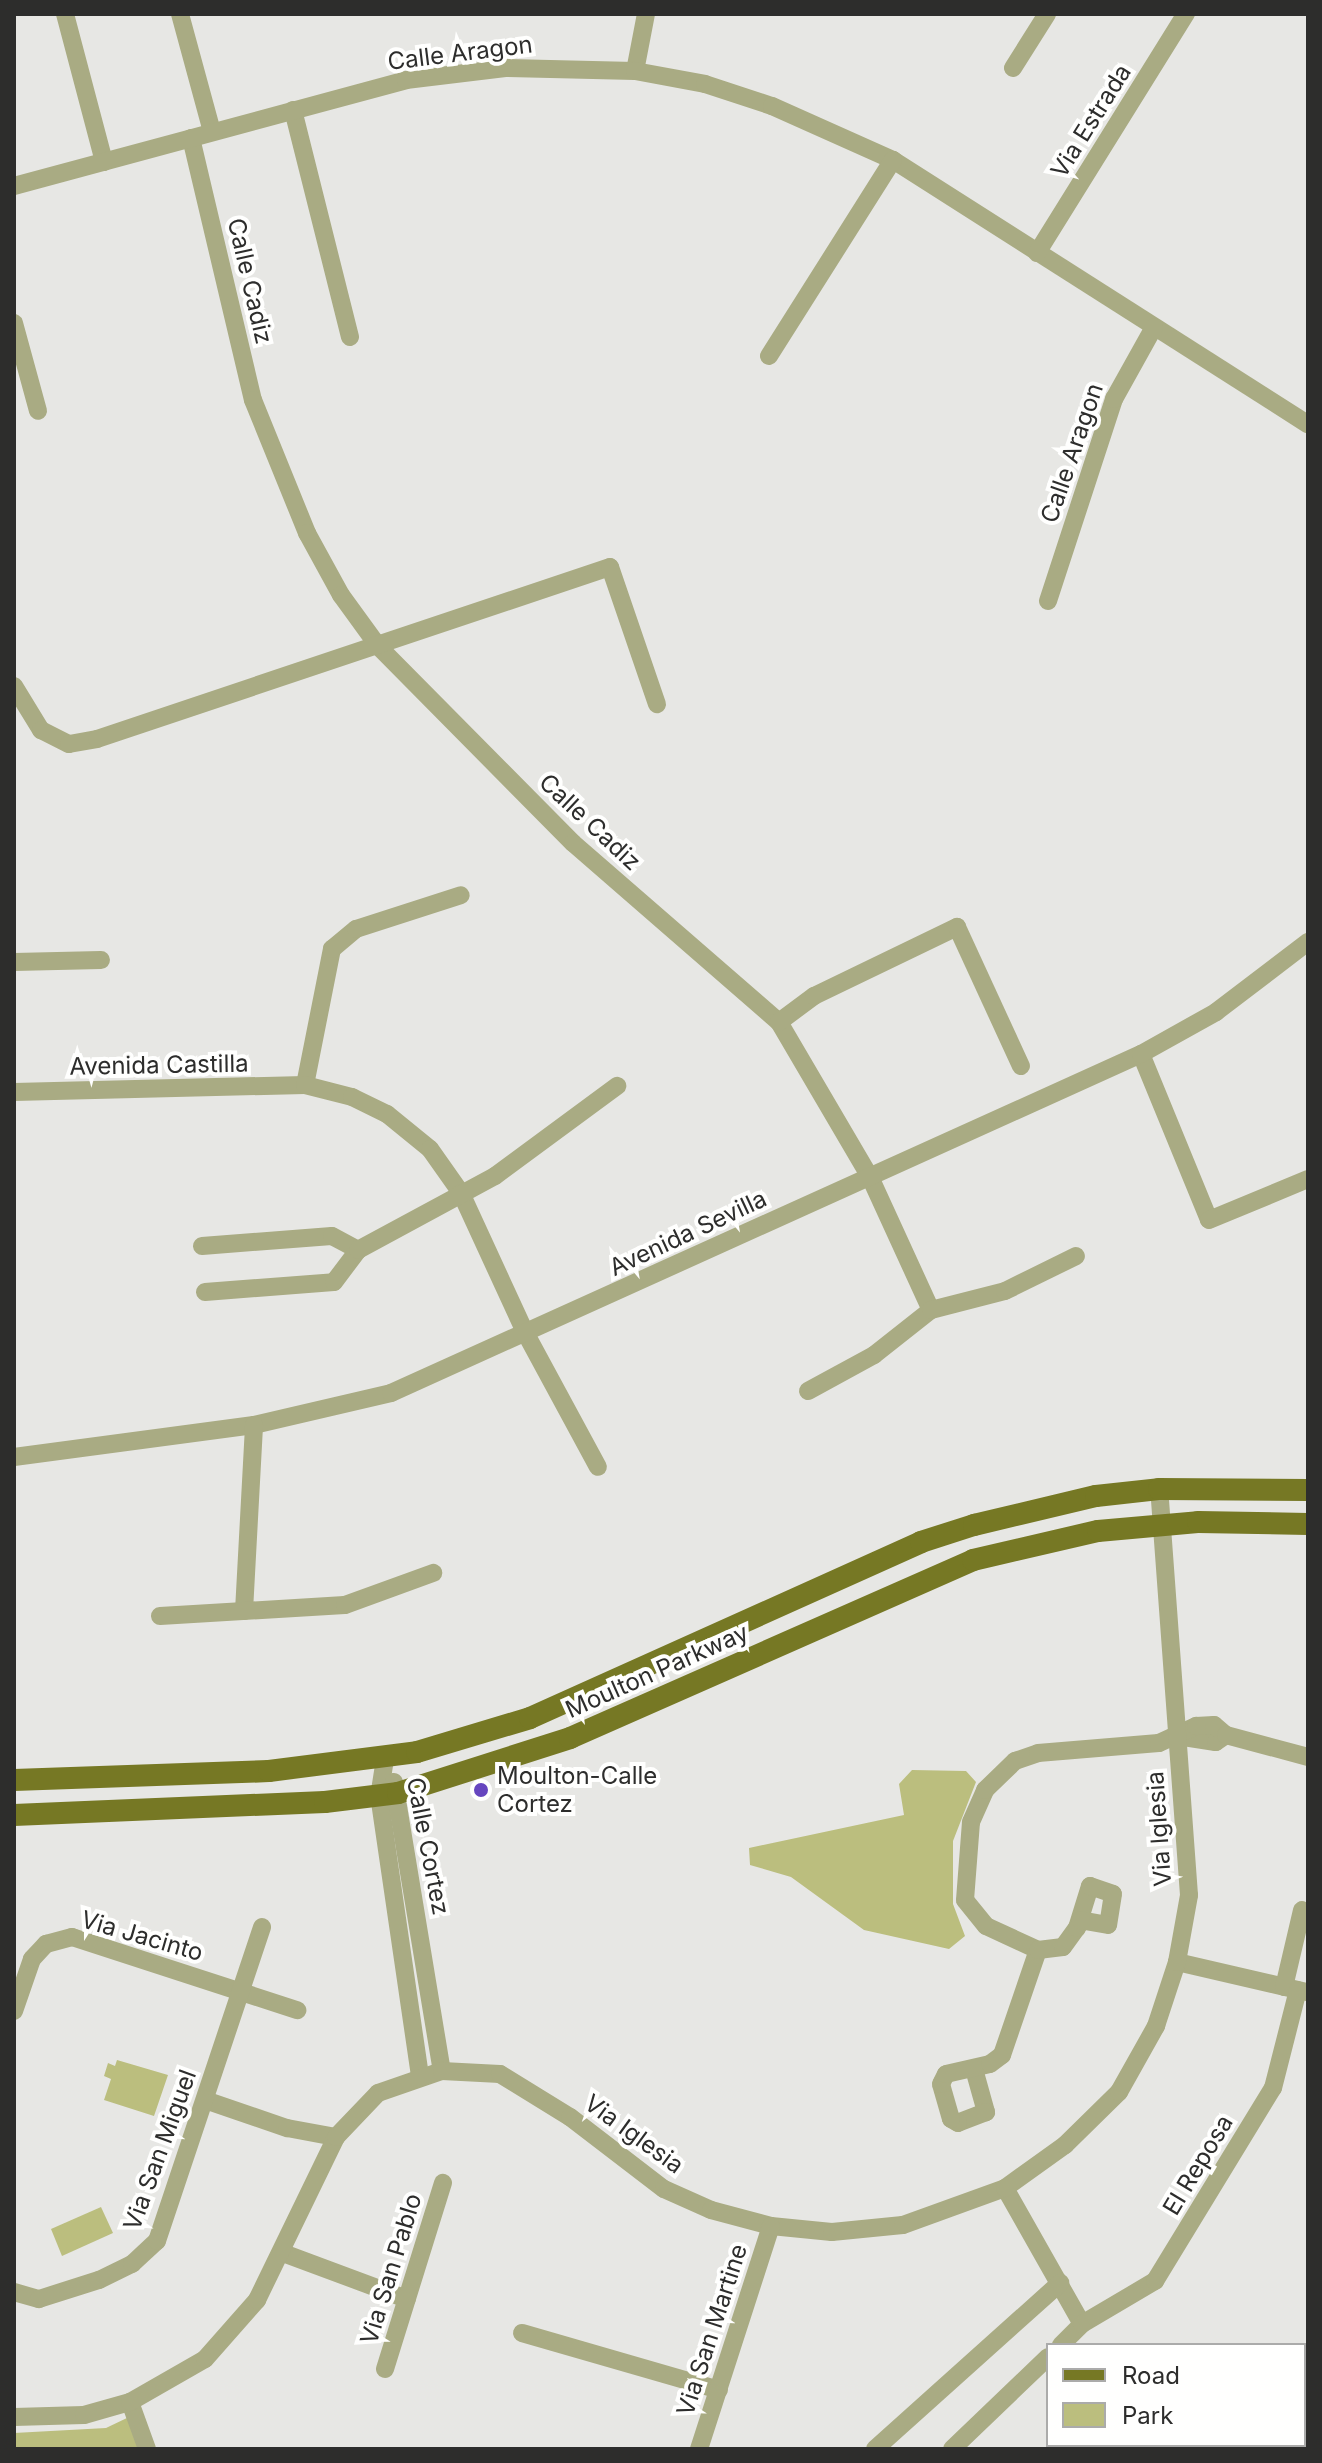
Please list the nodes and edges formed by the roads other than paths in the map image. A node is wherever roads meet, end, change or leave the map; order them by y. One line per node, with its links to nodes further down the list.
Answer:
1 (65, 14): 12 (street)
2 (180, 14): 9 (street)
3 (646, 14): 7 (street)
4 (1047, 14): 6 (street)
5 (1186, 14): 14 (street, Via Estrada)
6 (1013, 68)
7 (635, 71): 8 (street, Calle Aragon); 11 (street, Calle Aragon)
8 (293, 110): 9 (street, Calle Aragon); 17 (street)
9 (212, 132): 10 (street, Calle Aragon)
10 (191, 138): 12 (street, Calle Aragon); 22 (street, Calle Cadiz)
11 (893, 160): 14 (street, Calle Aragon); 18 (street)
12 (104, 162): 13 (street, Calle Aragon)
13 (14, 186)
14 (1037, 253): 16 (street, Calle Aragon)
15 (14, 323): 19 (street)
16 (1154, 327): 20 (street, Calle Aragon); 21 (street, Calle Aragon)
17 (350, 337)
18 (769, 356)
19 (38, 411)
20 (1308, 424)
21 (1048, 601)
22 (378, 646): 23 (street); 24 (street); 29 (street, Calle Cadiz)
23 (14, 686)
24 (657, 704)
25 (461, 895): 32 (street)
26 (1308, 942): 30 (street, Avenida Sevilla)
27 (101, 960): 28 (street)
28 (14, 962)
29 (779, 1022): 31 (street); 35 (street, Calle Cadiz)
30 (1141, 1054): 35 (street, Avenida Sevilla); 36 (street)
31 (1021, 1066)
32 (305, 1085): 34 (street, Avenida Castilla); 37 (street, Avenida Castilla)
33 (617, 1086): 37 (street)
34 (14, 1092)
35 (870, 1177): 42 (street); 43 (street, Avenida Sevilla)
36 (1308, 1179)
37 (461, 1193): 39 (street); 43 (street, Avenida Castilla)
38 (202, 1246): 39 (street)
39 (358, 1250): 41 (street)
40 (1076, 1256): 42 (street)
41 (205, 1292)
42 (931, 1310): 44 (street)
43 (526, 1334): 45 (street, Avenida Sevilla); 47 (street)
44 (808, 1391)
45 (254, 1425): 46 (street, Avenida Sevilla); 53 (street)
46 (14, 1457)
47 (598, 1467)
48 (1159, 1489): 49 (main road, Moulton Parkway); 50 (street, Via Iglesia); 57 (main road, Moulton Parkway)
49 (1308, 1490)
50 (1161, 1524): 51 (main road, Moulton Parkway); 55 (street, Via Iglesia); 59 (main road, Moulton Parkway)
51 (1308, 1524)
52 (433, 1573): 53 (street)
53 (244, 1611): 54 (street)
54 (160, 1616)
55 (1177, 1736): 56 (street); 64 (street); 65 (street, Via Iglesia)
56 (1308, 1757)
57 (385, 1759): 58 (main road, Moulton Parkway); 59 (street, Calle Cortez)
58 (14, 1780)
59 (389, 1794): 60 (main road, Moulton Parkway); 71 (street, Calle Cortez); 72 (street, Calle Cortez)
60 (14, 1815)
61 (1302, 1910): 66 (street, El Reposa)
62 (1080, 1920): 62 (street); 64 (street)
63 (262, 1927): 67 (street, Via San Miguel)
64 (1038, 1950): 70 (street)
65 (1177, 1962): 66 (street); 76 (street, Via Iglesia)
66 (1296, 1989): 82 (street, El Reposa)
67 (240, 1990): 68 (street, Via Jacinto); 69 (street, Via Jacinto); 73 (street, Via San Miguel)
68 (297, 2010)
69 (14, 2011)
70 (974, 2069): 70 (street)
71 (442, 2071): 72 (street, Via Iglesia); 77 (street, Via Iglesia)
72 (420, 2076): 74 (street, Via Iglesia)
73 (205, 2100): 74 (street); 80 (street, Via San Miguel)
74 (336, 2137): 78 (street, Via Iglesia)
75 (443, 2183): 81 (street, Via San Pablo)
76 (1005, 2188): 77 (street, Via Iglesia); 79 (street)
77 (771, 2226): 87 (street, Via San Martine)
78 (283, 2253): 81 (street); 88 (street, Via Iglesia)
79 (1060, 2283): 82 (street); 92 (street)
80 (14, 2292)
81 (407, 2299): 86 (street, Via San Pablo)
82 (1082, 2324): 84 (street, El Reposa)
83 (522, 2333): 87 (street)
84 (1063, 2343)
85 (1046, 2359): 93 (street)
86 (385, 2369)
87 (719, 2390): 91 (street, Via San Martine)
88 (130, 2402): 89 (street, Via Iglesia); 90 (street)
89 (14, 2417)
90 (147, 2449)
91 (699, 2449)
92 (875, 2449)
93 (952, 2449)

